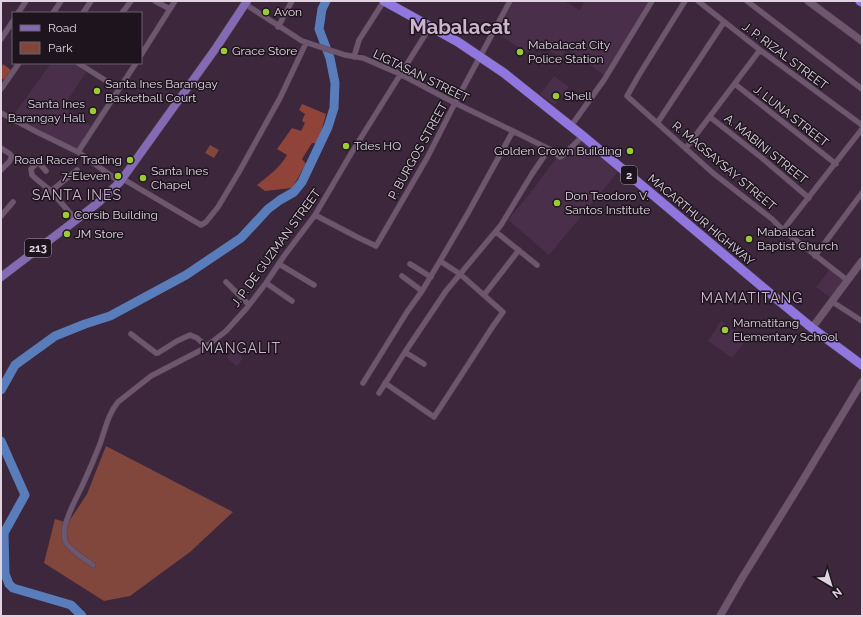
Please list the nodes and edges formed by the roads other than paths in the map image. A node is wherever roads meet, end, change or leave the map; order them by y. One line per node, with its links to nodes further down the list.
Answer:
1 (26, 1): 17 (street)
2 (61, 1): 18 (street)
3 (131, 1): 20 (street)
4 (154, 1): 16 (street)
5 (175, 1): 16 (street)
6 (292, 1): 23 (street)
7 (384, 1): 24 (highway, MACARTHUR HIGHWAY / 2); 31 (street)
8 (510, 1): 30 (street, P. BURGOS STREET)
9 (652, 1): 45 (street)
10 (685, 1): 43 (street, R. MAGSAYSAY STREET)
11 (698, 1): 22 (street, J. P. RIZAL STREET)
12 (747, 1): 39 (street)
13 (808, 1): 26 (main road)
14 (88, 2): 19 (street)
15 (246, 3): 23 (street, LIGTASAN STREET); 57 (main road, 213)
16 (170, 9): 29 (street)
17 (19, 12)
18 (54, 12)
19 (83, 12)
20 (123, 12)
21 (12, 22): 25 (street)
22 (724, 22): 28 (street, J. P. RIZAL STREET); 43 (street)
23 (278, 27): 27 (street, LIGTASAN STREET)
24 (430, 27): 30 (highway, MACARTHUR HIGHWAY / 2); 35 (street, J. P. DE GUZMAN STREET)
25 (1, 39)
26 (862, 41)
27 (306, 43): 31 (street, LIGTASAN STREET); 57 (street)
28 (760, 50): 36 (street); 44 (street, J. P. RIZAL STREET)
29 (142, 53)
30 (480, 56): 40 (street, P. BURGOS STREET); 45 (highway, MACARTHUR HIGHWAY / 2)
31 (354, 57): 35 (street, LIGTASAN STREET)
32 (18, 64): 37 (street)
33 (135, 64): 38 (street)
34 (86, 65): 38 (street)
35 (400, 74): 40 (street, LIGTASAN STREET); 62 (street, J. P. DE GUZMAN STREET)
36 (735, 84): 42 (street); 53 (street, J. LUNA STREET)
37 (1, 89)
38 (119, 89): 52 (street)
39 (862, 89)
40 (455, 103): 47 (street, LIGTASAN STREET); 62 (street, P. BURGOS STREET)
41 (1, 113): 52 (street)
42 (710, 117): 50 (street); 60 (street, A. MABINI STREET)
43 (658, 122): 50 (street, R. MAGSAYSAY STREET)
44 (862, 125)
45 (571, 126): 48 (highway, MACARTHUR HIGHWAY / 2)
46 (862, 130): 53 (street)
47 (513, 131): 51 (street, LIGTASAN STREET); 69 (street)
48 (583, 136): 51 (street, LIGTASAN STREET); 88 (highway, MACARTHUR HIGHWAY / 2)
49 (1, 148): 54 (street)
50 (686, 148): 65 (street, R. MAGSAYSAY STREET)
51 (549, 149): 66 (street)
52 (78, 152): 57 (street)
53 (836, 164): 60 (street)
54 (1, 170)
55 (77, 170): 58 (street)
56 (46, 171): 58 (street)
57 (122, 180): 64 (main road, 213)
58 (51, 191): 64 (street)
59 (862, 193): 68 (street)
60 (809, 198): 65 (street)
61 (13, 202): 63 (street)
62 (315, 215): 71 (street, J. P. DE GUZMAN STREET)
63 (1, 216)
64 (76, 220): 74 (main road, 213)
65 (783, 230): 68 (street, R. MAGSAYSAY STREET)
66 (496, 232): 67 (street); 75 (street)
67 (519, 250): 73 (street); 83 (street)
68 (815, 256): 78 (street, R. MAGSAYSAY STREET)
69 (440, 261): 75 (street); 77 (street)
70 (862, 261): 78 (main road)
71 (278, 264): 80 (street, J. P. DE GUZMAN STREET); 81 (street)
72 (410, 264): 77 (street)
73 (537, 265)
74 (2, 274)
75 (460, 274): 83 (street); 91 (street)
76 (402, 276): 82 (street)
77 (431, 277): 82 (street)
78 (847, 280): 85 (main road)
79 (226, 282): 86 (street)
80 (266, 283): 84 (street); 86 (street, J. P. DE GUZMAN STREET)
81 (314, 285)
82 (422, 291): 95 (street)
83 (484, 295): 96 (street)
84 (292, 301)
85 (831, 301): 87 (street); 88 (main road)
86 (249, 305): 90 (street, J. P. DE GUZMAN STREET)
87 (862, 321)
88 (812, 328): 93 (highway, MACARTHUR HIGHWAY / 2)
89 (131, 334): 90 (street)
90 (206, 346): 98 (street, J. P. DE GUZMAN STREET)
91 (405, 352): 92 (street); 96 (street)
92 (424, 364)
93 (862, 365)
94 (862, 382): 99 (main road)
95 (363, 383)
96 (385, 383): 97 (street)
97 (379, 393)
98 (93, 565)
99 (720, 616)

